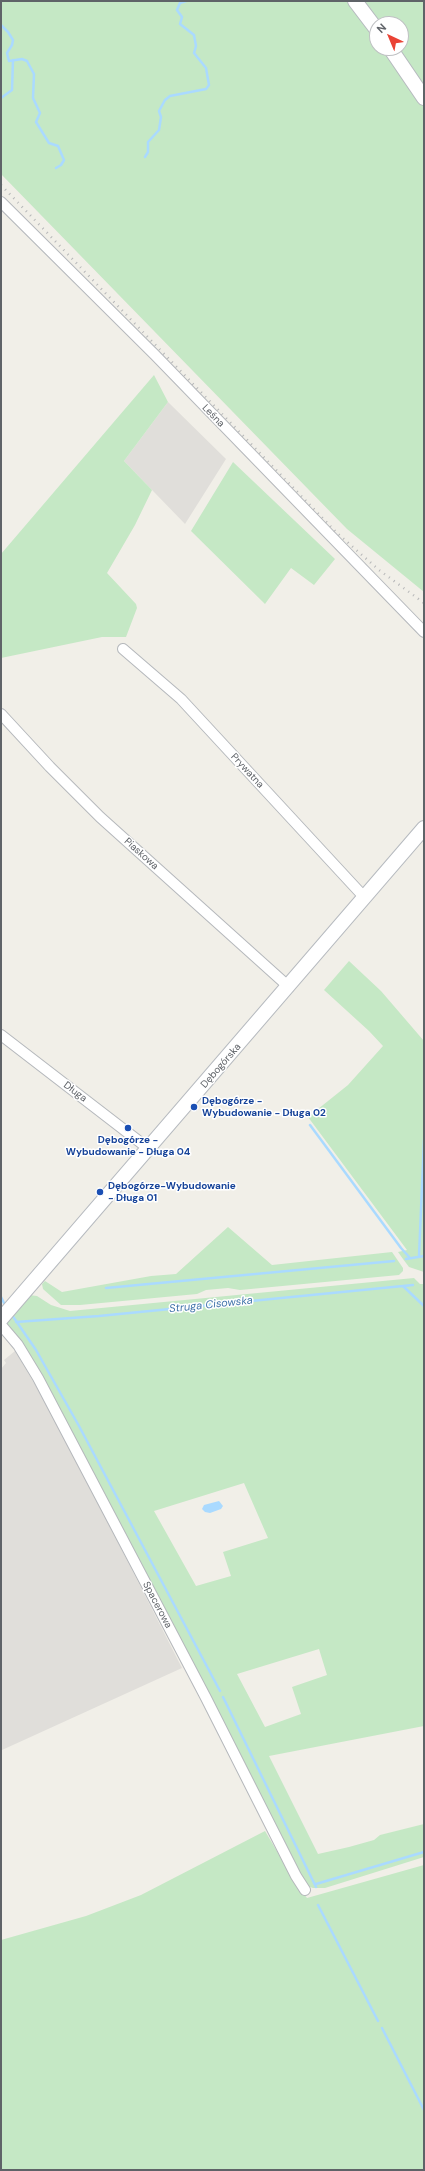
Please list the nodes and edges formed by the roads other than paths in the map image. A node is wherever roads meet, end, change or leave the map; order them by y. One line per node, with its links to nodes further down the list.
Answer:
1 (355, 1): 2 (street)
2 (369, 19)
3 (395, 56): 4 (street)
4 (424, 98)
5 (1, 202): 6 (street, Leśna)
6 (424, 632)
7 (123, 649): 10 (street, Prywatna)
8 (1, 714): 11 (street, Piaskowa)
9 (424, 828): 10 (street, Dębogórska)
10 (365, 898): 11 (street, Dębogórska)
11 (289, 987): 13 (street, Dębogórska)
12 (1, 1035): 13 (street, Długa)
13 (149, 1149): 14 (street, Dębogórska)
14 (1, 1319)
15 (1, 1325): 16 (street, Spacerowa)
16 (305, 1890)

